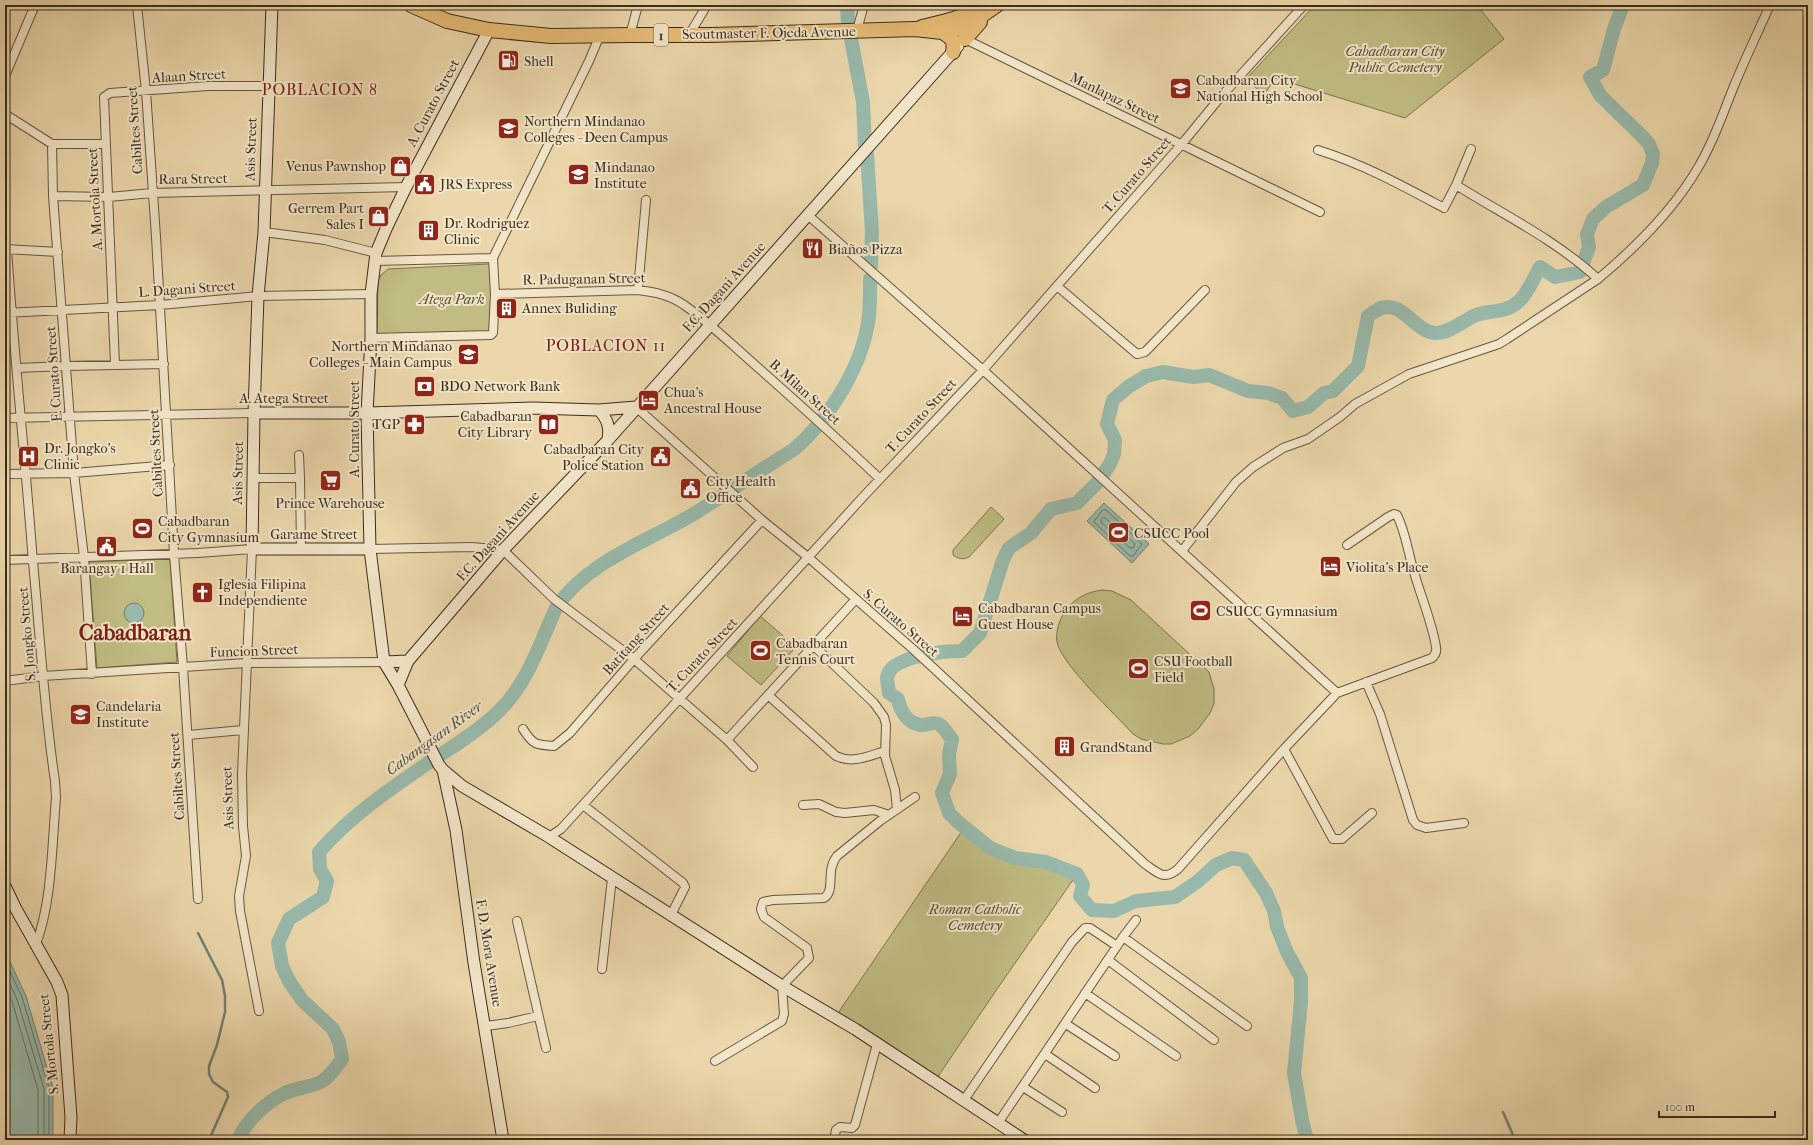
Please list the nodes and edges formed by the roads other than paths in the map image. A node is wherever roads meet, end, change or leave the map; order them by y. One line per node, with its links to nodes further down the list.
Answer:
1 (35, 5): 20 (street)
2 (137, 5): 22 (street, Cabiltes Street)
3 (272, 5): 21 (main road, Asis Street)
4 (411, 5): 12 (highway, Scoutmaster F. Ojeda Avenue / 1)
5 (638, 5): 15 (street)
6 (707, 5): 16 (street)
7 (864, 5): 13 (street)
8 (1304, 5): 27 (street, T. Curato Street)
9 (1770, 5): 44 (street)
10 (990, 7): 11 (highway, Scoutmaster F. Ojeda Avenue / 1); 14 (highway, Scoutmaster F. Ojeda Avenue / 1); 18 (highway)
11 (915, 29): 13 (highway, Scoutmaster F. Ojeda Avenue / 1); 14 (highway, Scoutmaster F. Ojeda Avenue / 1)
12 (489, 30): 17 (highway, Scoutmaster F. Ojeda Avenue / 1); 31 (main road, A. Curato Street)
13 (857, 30): 16 (highway, Scoutmaster F. Ojeda Avenue / 1)
14 (942, 32): 19 (highway)
15 (630, 35): 16 (highway, Scoutmaster F. Ojeda Avenue / 1); 17 (highway, Scoutmaster F. Ojeda Avenue / 1)
16 (689, 35)
17 (600, 36): 43 (street)
18 (965, 39): 19 (main road, F.C. Dagani Avenue); 27 (street, Manlapaz Street)
19 (953, 52): 38 (main road, F.C. Dagani Avenue)
20 (5, 76)
21 (268, 86): 22 (street, Alaan Street); 32 (main road, Asis Street)
22 (146, 90): 23 (street, Alaan Street); 33 (street, Cabiltes Street)
23 (110, 93): 26 (street, A. Mortola Street)
24 (5, 114): 25 (street)
25 (52, 144): 26 (street); 34 (street, E. Curato Street)
26 (105, 144): 35 (street, A. Mortola Street)
27 (1181, 145): 37 (street, Manlapaz Street); 45 (street, T. Curato Street)
28 (1471, 149): 30 (street)
29 (1318, 150): 30 (street)
30 (1456, 185): 44 (street)
31 (406, 187): 32 (street, Rara Street); 42 (main road, A. Curato Street)
32 (265, 190): 33 (street, Rara Street); 39 (main road, Asis Street)
33 (152, 193): 35 (street, Rara Street); 51 (street, Cabiltes Street)
34 (53, 196): 35 (street, Rara Street); 41 (street, E. Curato Street)
35 (109, 197): 52 (street, A. Mortola Street)
36 (646, 200): 46 (street)
37 (1320, 212)
38 (808, 216): 55 (main road, F.C. Dagani Avenue); 61 (street)
39 (264, 232): 42 (street); 50 (main road, Asis Street)
40 (6, 249): 41 (street); 54 (street, S. Jongko Street)
41 (58, 252): 53 (street, E. Curato Street)
42 (375, 257): 43 (street); 48 (main road, A. Curato Street)
43 (493, 258): 49 (street)
44 (1598, 279): 85 (street)
45 (1057, 286): 47 (street); 61 (street, T. Curato Street)
46 (638, 290): 49 (street, R. Paduganan Street); 55 (street, R. Paduganan Street)
47 (1205, 290)
48 (371, 294): 50 (street, L. Dagani Street); 56 (main road, A. Curato Street)
49 (495, 294): 56 (street)
50 (258, 296): 51 (street, L. Dagani Street); 64 (main road, Asis Street)
51 (160, 305): 52 (street, L. Dagani Street); 57 (street, Cabiltes Street)
52 (113, 306): 53 (street, L. Dagani Street); 58 (street, A. Mortola Street)
53 (62, 310): 54 (street, L. Dagani Street); 59 (street, E. Curato Street)
54 (8, 313): 60 (street, S. Jongko Street)
55 (711, 326): 62 (main road, F.C. Dagani Avenue); 78 (street, B. Milan Street)
56 (371, 338): 65 (main road, A. Curato Street)
57 (164, 364): 58 (street); 66 (street, Cabiltes Street)
58 (115, 365): 59 (street)
59 (66, 366): 60 (street); 69 (street, E. Curato Street)
60 (17, 368): 68 (street, S. Jongko Street)
61 (983, 370): 78 (street, T. Curato Street); 85 (street)
62 (636, 407): 63 (main road, A. Atega Street); 70 (main road, F.C. Dagani Avenue); 79 (street, S. Curato Street)
63 (599, 410): 65 (main road, A. Atega Street); 70 (main road)
64 (254, 413): 65 (main road, A. Atega Street); 66 (street, A. Atega Street); 76 (main road, Asis Street)
65 (367, 413): 83 (main road, A. Curato Street)
66 (167, 415): 69 (street, A. Atega Street); 72 (street, Cabiltes Street)
67 (5, 418): 68 (street, A. Atega Street)
68 (22, 418): 69 (street, A. Atega Street); 73 (street, S. Jongko Street)
69 (70, 418): 74 (street, E. Curato Street)
70 (608, 440): 84 (main road, F.C. Dagani Avenue)
71 (299, 455): 77 (street)
72 (170, 465): 74 (street); 86 (street, Cabiltes Street)
73 (24, 473): 74 (street); 75 (street); 90 (street, S. Jongko Street)
74 (74, 473): 87 (street, E. Curato Street)
75 (5, 474)
76 (253, 478): 77 (street); 81 (main road, Asis Street)
77 (300, 478): 82 (street)
78 (880, 479): 88 (street, T. Curato Street)
79 (762, 520): 88 (street, S. Curato Street); 93 (street, Batitang Street)
80 (1347, 545): 101 (street)
81 (252, 549): 82 (main road, Garame Street); 86 (street, Garame Street); 96 (street, Asis Street)
82 (301, 549): 83 (main road, Garame Street)
83 (370, 549): 84 (street, Garame Street); 95 (main road, A. Curato Street)
84 (503, 550): 93 (street); 94 (main road, F.C. Dagani Avenue)
85 (1182, 551): 103 (street)
86 (174, 554): 87 (street, Garame Street); 97 (street, Cabiltes Street)
87 (84, 557): 90 (street, Garame Street); 98 (street, E. Curato Street)
88 (809, 558): 91 (street, S. Curato Street); 105 (street, T. Curato Street)
89 (5, 560): 90 (street, Garame Street)
90 (33, 560): 99 (street, S. Jongko Street)
91 (855, 600): 92 (street); 110 (street, S. Curato Street)
92 (813, 645): 104 (street); 111 (street)
93 (634, 660): 105 (street); 106 (street, Batitang Street)
94 (408, 661): 95 (main road); 102 (main road, F.C. Dagani Avenue)
95 (384, 662): 96 (street, Funcion Street); 102 (main road)
96 (246, 664): 97 (street, Funcion Street); 107 (street, Asis Street)
97 (183, 667): 98 (street, Funcion Street); 108 (street, Cabiltes Street)
98 (92, 674): 99 (street, Funcion Street)
99 (43, 676): 100 (street, Funcion Street); 133 (street, S. Jongko Street)
100 (5, 681)
101 (1366, 682): 103 (street); 122 (street)
102 (398, 685): 112 (main road)
103 (1337, 693): 110 (street)
104 (768, 695): 109 (street); 111 (street)
105 (679, 698): 109 (street); 117 (street, T. Curato Street)
106 (524, 729)
107 (243, 730): 108 (street); 139 (street, Asis Street)
108 (188, 735): 128 (street, Cabiltes Street)
109 (727, 740): 113 (street)
110 (1284, 749): 120 (street)
111 (885, 751): 119 (street)
112 (439, 763): 114 (main road); 116 (main road, F. D. Mora Avenue)
113 (753, 767)
114 (470, 791): 116 (main road); 124 (main road)
115 (915, 798): 119 (street)
116 (449, 801): 142 (main road, F. D. Mora Avenue)
117 (583, 805): 123 (street, T. Curato Street); 129 (street)
118 (803, 805): 121 (street)
119 (897, 809): 121 (street)
120 (1372, 813)
121 (889, 815): 137 (street)
122 (1464, 823)
123 (561, 829): 124 (street, T. Curato Street); 125 (street)
124 (549, 837): 125 (main road)
125 (559, 844): 126 (main road)
126 (612, 878): 129 (main road); 136 (street)
127 (5, 886): 133 (main road, S. Mortola Street)
128 (198, 899)
129 (671, 915): 137 (main road)
130 (1136, 920): 132 (street)
131 (517, 921): 140 (street)
132 (1123, 937): 134 (street); 143 (street)
133 (36, 944): 156 (main road, S. Mortola Street)
134 (1117, 946): 135 (street); 153 (street)
135 (1108, 960): 138 (street); 144 (street)
136 (602, 969)
137 (782, 986): 145 (main road); 150 (street)
138 (1084, 994): 141 (street); 149 (street)
139 (259, 1011)
140 (538, 1016): 142 (street); 146 (street)
141 (1066, 1024): 147 (street); 148 (street)
142 (486, 1026): 157 (main road, F. D. Mora Avenue)
143 (1247, 1026)
144 (1214, 1040)
145 (877, 1044): 153 (main road); 158 (street)
146 (546, 1048)
147 (1045, 1054): 151 (street); 152 (street)
148 (1115, 1056)
149 (1176, 1056)
150 (715, 1061)
151 (1023, 1087): 154 (street); 155 (street)
152 (1095, 1088)
153 (964, 1100): 155 (main road)
154 (1062, 1112)
155 (998, 1123): 159 (main road)
156 (70, 1140)
157 (503, 1140)
158 (833, 1140)
159 (1024, 1140)

